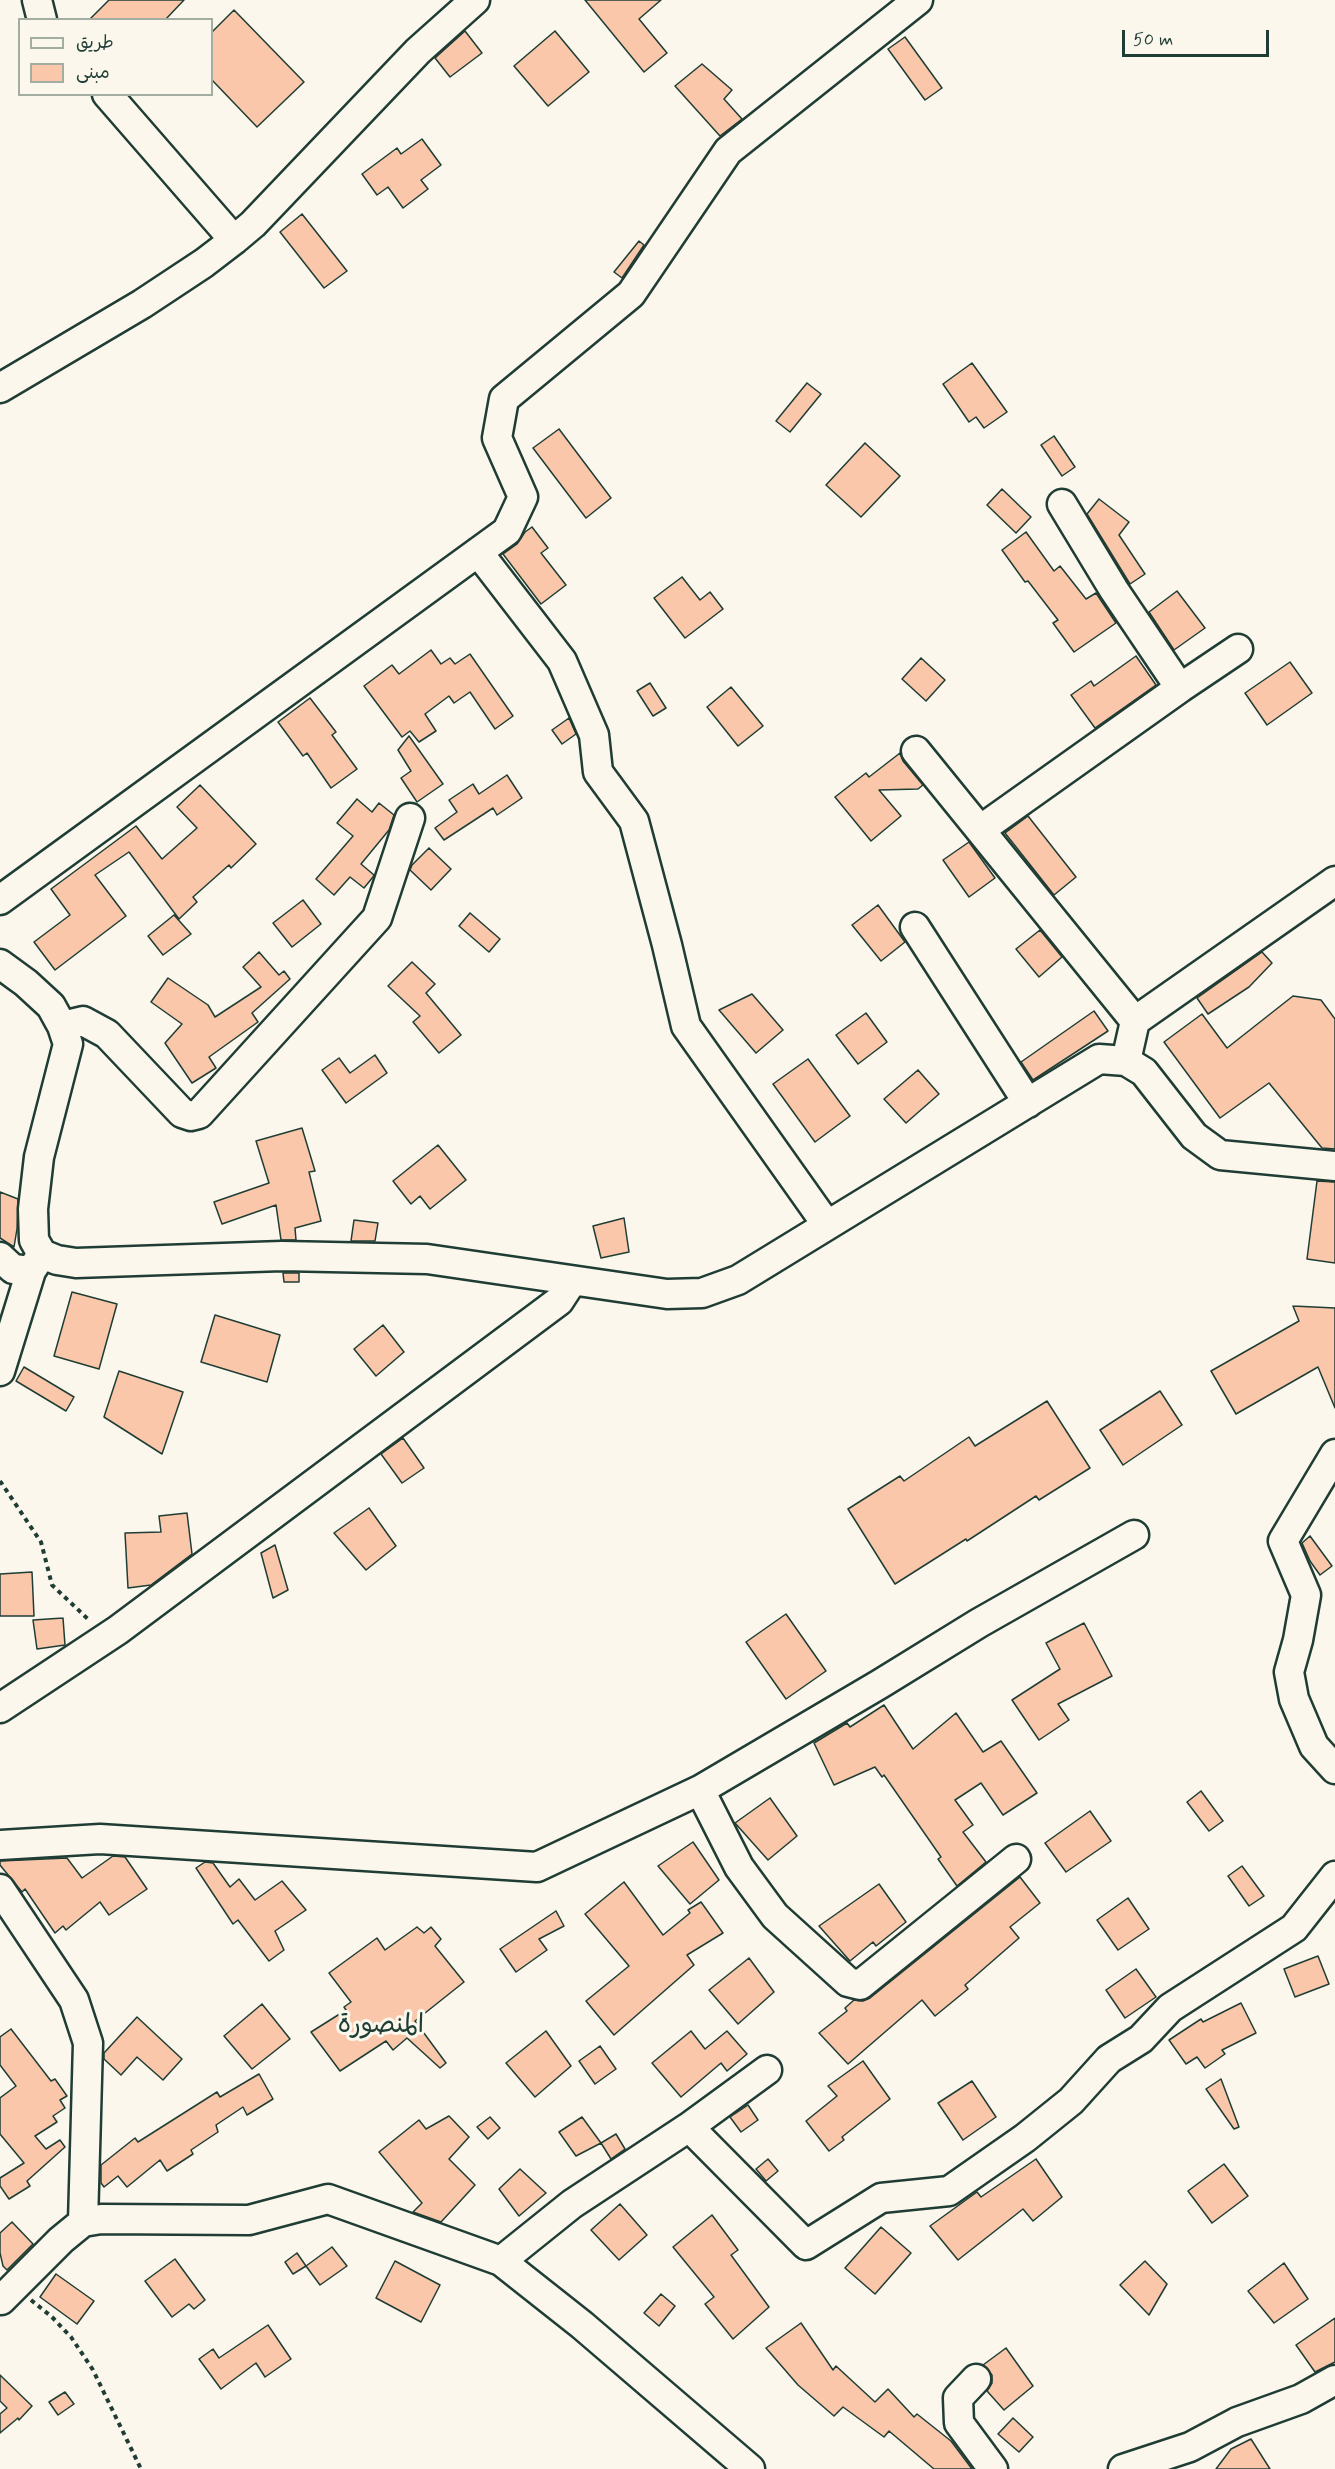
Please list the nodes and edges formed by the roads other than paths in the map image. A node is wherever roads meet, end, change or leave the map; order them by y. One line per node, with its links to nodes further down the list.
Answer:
1 (37, 0): 4 (street)
2 (475, 0): 6 (street)
3 (918, 0): 9 (street)
4 (42, 18)
5 (109, 96): 6 (street)
6 (234, 240): 7 (street)
7 (0, 388)
8 (1062, 504): 11 (street)
9 (478, 552): 16 (street); 24 (street)
10 (1238, 649): 11 (street)
11 (1180, 688): 14 (street)
12 (916, 752): 14 (street)
13 (410, 818): 20 (street)
14 (980, 830): 19 (street)
15 (1335, 881): 19 (street)
16 (0, 900)
17 (915, 927): 22 (street)
18 (0, 964): 20 (street)
19 (1136, 1021): 21 (street)
20 (62, 1026): 26 (street)
21 (1126, 1061): 22 (street); 23 (street)
22 (1028, 1103): 24 (street)
23 (1335, 1166)
24 (827, 1225): 27 (street)
25 (0, 1257): 26 (street)
26 (36, 1262): 27 (street); 28 (street)
27 (572, 1281): 31 (street)
28 (0, 1371)
29 (1335, 1454): 32 (street)
30 (1134, 1535): 33 (street)
31 (0, 1708)
32 (1335, 1769)
33 (700, 1790): 34 (street); 35 (street)
34 (0, 1845)
35 (1016, 1859)
36 (1335, 1876): 39 (street)
37 (0, 1889): 40 (street)
38 (767, 2070): 39 (street)
39 (689, 2127): 41 (street)
40 (83, 2222): 41 (street); 42 (street)
41 (501, 2261): 45 (street)
42 (4, 2296)
43 (976, 2379): 46 (street)
44 (1335, 2380): 47 (street)
45 (750, 2469)
46 (993, 2469)
47 (1123, 2469)

